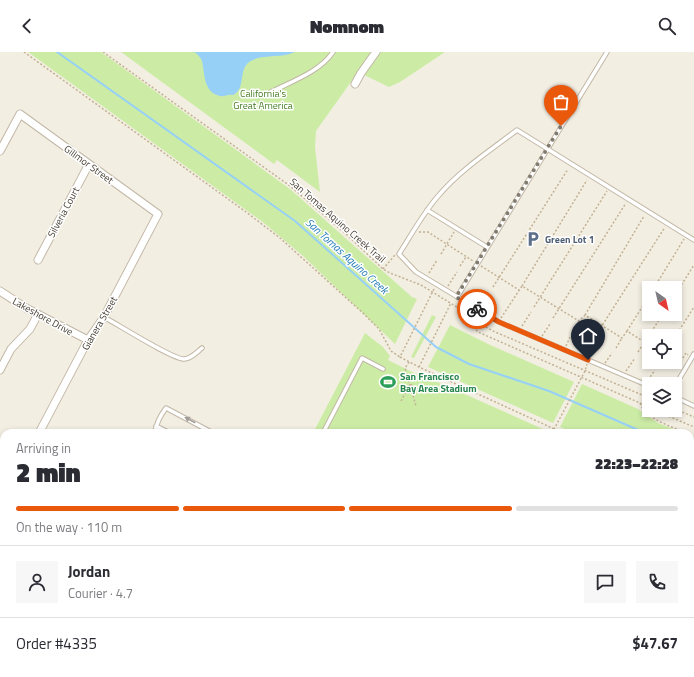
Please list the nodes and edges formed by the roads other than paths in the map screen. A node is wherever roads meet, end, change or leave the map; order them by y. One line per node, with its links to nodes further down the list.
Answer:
1 (333, 52): 5 (lane)
2 (376, 52): 4 (street)
3 (607, 52): 6 (lane)
4 (355, 84)
5 (269, 93)
6 (547, 149): 9 (lane); 11 (lane); 12 (lane)
7 (0, 151): 8 (street, Gillmor Street)
8 (89, 164): 10 (street, Gillmor Street); 13 (street, Silveria Court)
9 (427, 210): 12 (lane); 15 (lane)
10 (158, 214): 17 (street, Gianera Street)
11 (694, 240)
12 (487, 247): 15 (lane)
13 (38, 260)
14 (0, 291): 16 (street, Lakeshore Drive)
15 (456, 297): 24 (lane)
16 (38, 314): 18 (street, Lakeshore Drive); 22 (street)
17 (104, 317): 18 (street, Gianera Street); 19 (lane)
18 (88, 340): 28 (street, Gianera Street)
19 (202, 348)
20 (694, 354): 23 (lane)
21 (383, 369): 32 (lane)
22 (0, 370)
23 (680, 377)
24 (642, 384)
25 (682, 400): 26 (lane)
26 (694, 406)
27 (156, 426): 29 (lane); 30 (lane); 31 (lane, one-way to 27)
28 (41, 429)
29 (156, 429)
30 (162, 429)
31 (205, 429)
32 (326, 429)

